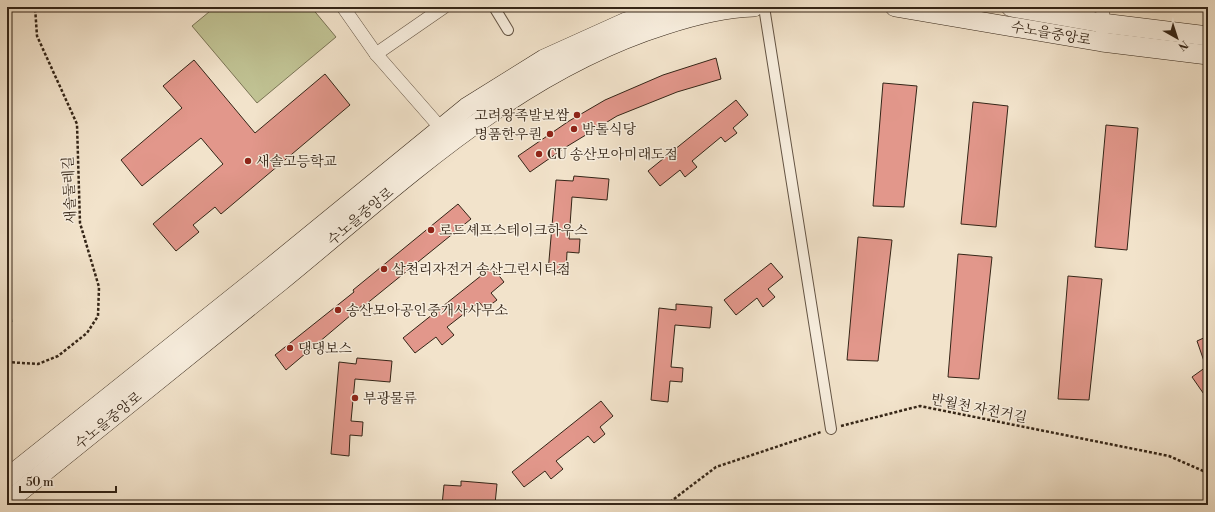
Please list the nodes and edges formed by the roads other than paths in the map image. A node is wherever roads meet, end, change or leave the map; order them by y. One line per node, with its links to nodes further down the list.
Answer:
1 (343, 7): 13 (street)
2 (444, 7): 13 (street)
3 (494, 7): 11 (street)
4 (678, 7): 15 (main road, 수노을중앙로)
5 (731, 7): 6 (main road, 수노을중앙로); 15 (main road, 수노을중앙로)
6 (754, 7)
7 (764, 7): 16 (street)
8 (894, 7): 10 (main road, 수노을중앙로)
9 (1011, 7): 10 (main road, 수노을중앙로)
10 (1102, 24): 12 (main road, 수노을중앙로); 14 (main road, 수노을중앙로)
11 (508, 30)
12 (1208, 36)
13 (376, 54): 15 (street)
14 (1208, 54)
15 (446, 134): 17 (main road, 수노을중앙로); 18 (main road, 수노을중앙로)
16 (832, 429)
17 (7, 478)
18 (7, 502)

